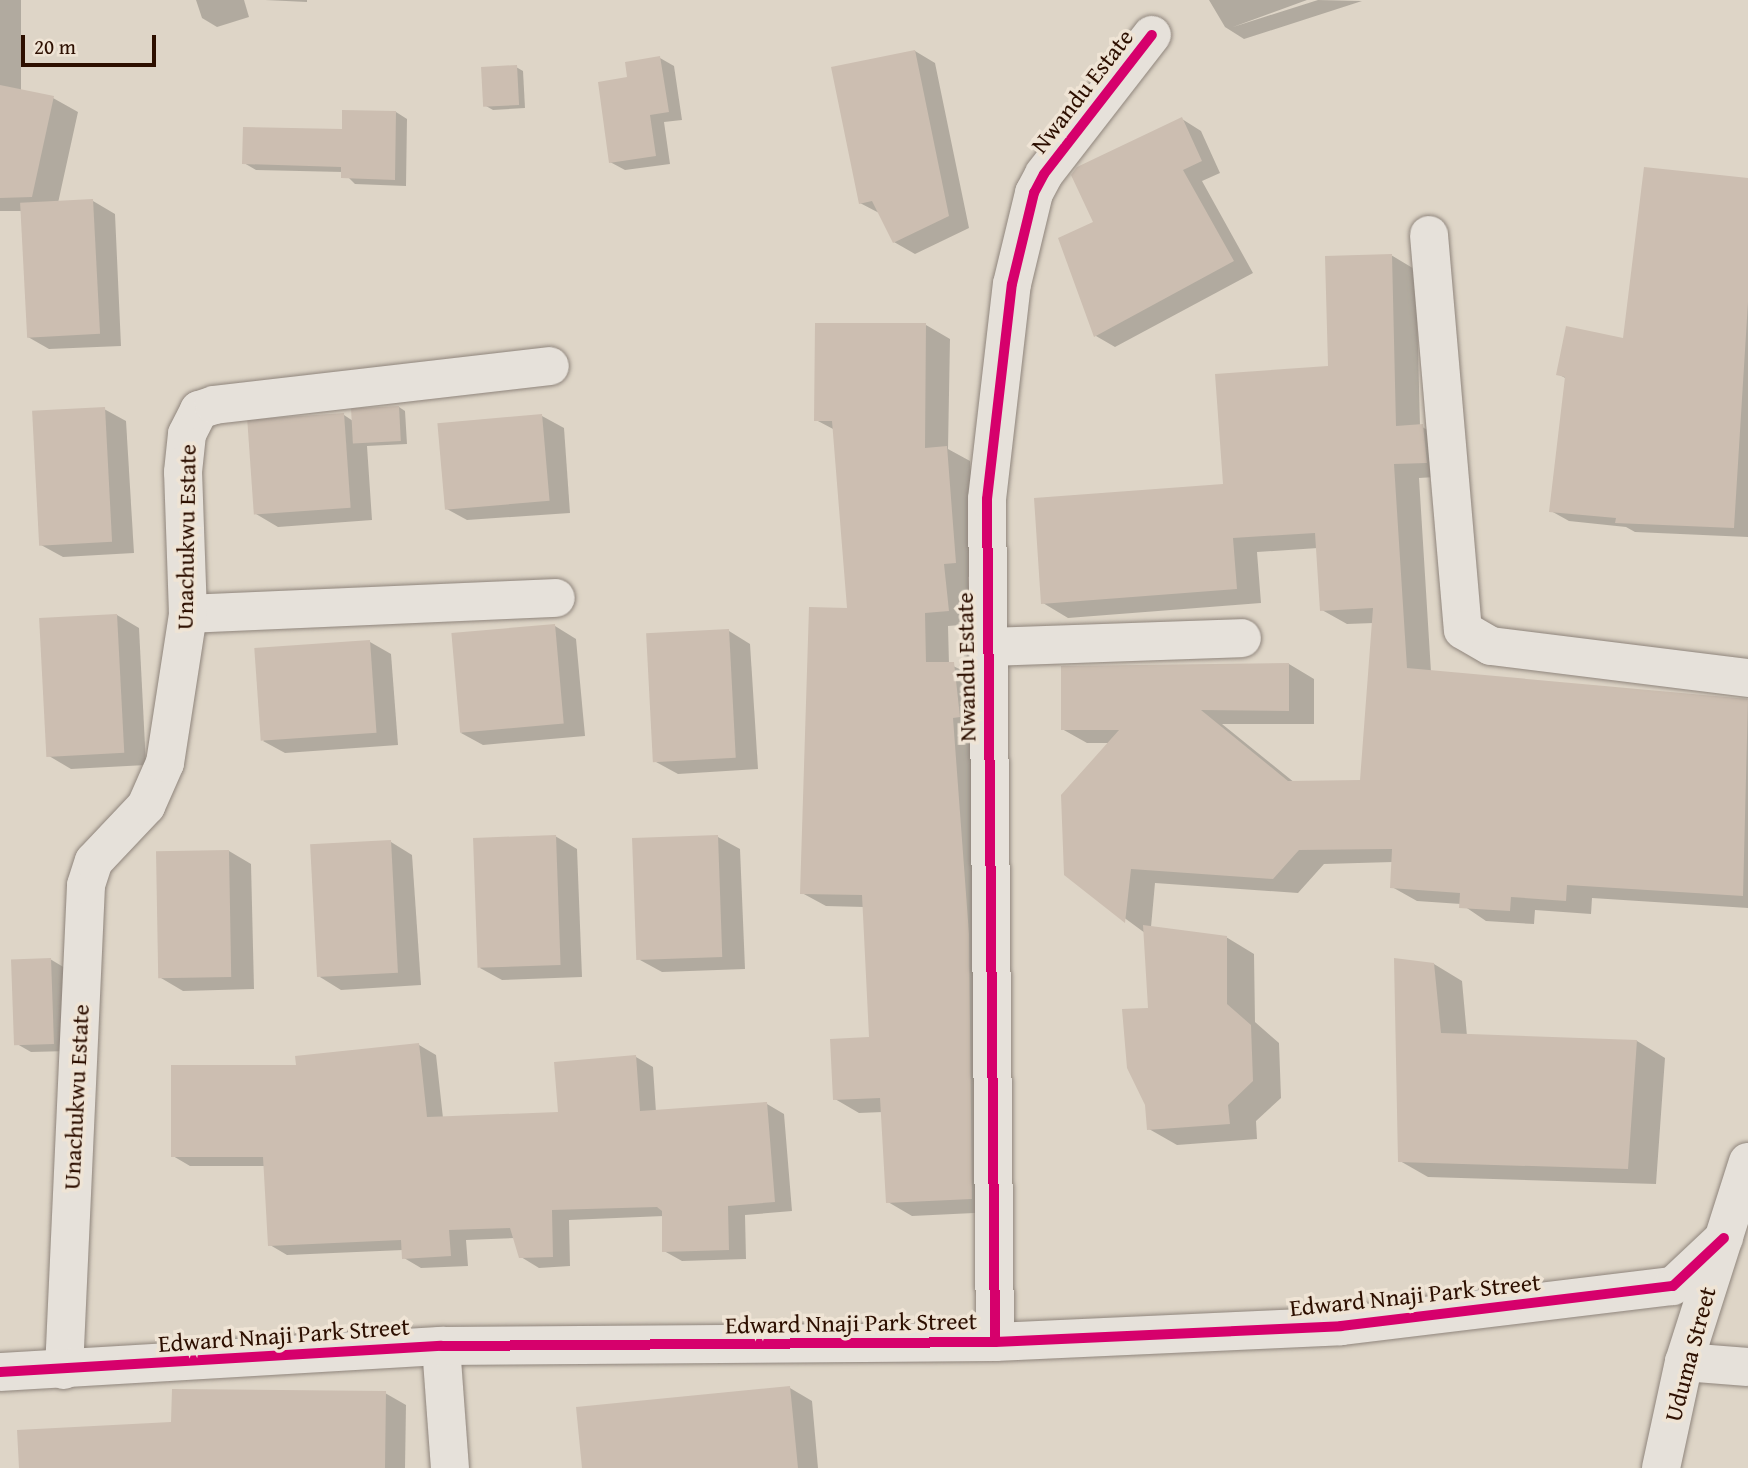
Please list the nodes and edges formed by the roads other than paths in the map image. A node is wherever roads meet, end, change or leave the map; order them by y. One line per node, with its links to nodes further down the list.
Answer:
1 (1152, 35): 7 (street, Nwandu Estate)
2 (1429, 235): 8 (street)
3 (550, 366): 5 (street, Unachukwu Estate)
4 (556, 598): 5 (street)
5 (188, 614): 15 (street, Unachukwu Estate)
6 (1242, 638): 7 (street)
7 (986, 647): 11 (street, Nwandu Estate)
8 (1748, 678)
9 (1748, 1162): 10 (street, Uduma Street)
10 (1724, 1238): 11 (street, Edward Nnaji Park Street); 13 (street, Uduma Street)
11 (995, 1342): 12 (street, Edward Nnaji Park Street)
12 (441, 1346): 15 (street, Edward Nnaji Park Street); 17 (street)
13 (1684, 1362): 14 (street); 18 (street, Uduma Street)
14 (1748, 1367)
15 (64, 1370): 16 (street, Edward Nnaji Park Street)
16 (0, 1372)
17 (450, 1468)
18 (1661, 1468)

